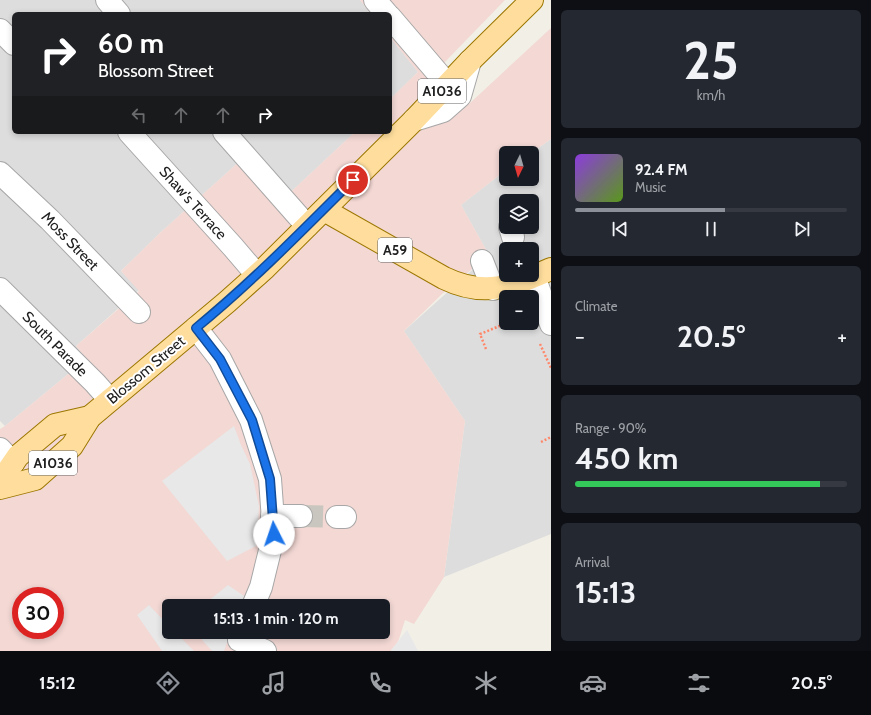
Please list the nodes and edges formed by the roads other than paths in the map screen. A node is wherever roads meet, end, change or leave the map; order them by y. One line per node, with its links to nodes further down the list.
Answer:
1 (107, 0): 4 (street)
2 (375, 0): 5 (street)
3 (532, 0): 9 (main road, A1036)
4 (117, 12)
5 (385, 12)
6 (392, 20): 10 (street)
7 (0, 30): 8 (street)
8 (12, 42)
9 (470, 61): 10 (main road, A1036); 11 (street)
10 (448, 85): 11 (main road, A1036)
11 (414, 120): 15 (main road, A1036)
12 (131, 134): 18 (street, Shaw's Terrace)
13 (226, 134): 16 (street)
14 (0, 173): 23 (street, Moss Street)
15 (324, 210): 16 (main road, Blossom Street / A1036); 22 (main road, A59)
16 (308, 226): 18 (main road, Blossom Street / A1036)
17 (482, 261): 22 (street)
18 (257, 275): 25 (main road, Blossom Street / A1036)
19 (514, 282): 22 (main road, A59)
20 (536, 282): 24 (street)
21 (0, 289): 26 (street, South Parade)
22 (493, 289)
23 (139, 312)
24 (551, 324)
25 (196, 328): 26 (main road, Blossom Street / A1036); 31 (street)
26 (110, 400): 27 (main road, Blossom Street / A1036)
27 (90, 417): 28 (main road, Blossom Street / A1036); 30 (main road, Blossom Street / A1036)
28 (6, 456): 29 (main road, Blossom Street / A1036)
29 (0, 482)
30 (0, 488)
31 (272, 516): 32 (street); 33 (street)
32 (301, 516)
33 (256, 599)
34 (238, 641): 35 (street)
35 (265, 651)

